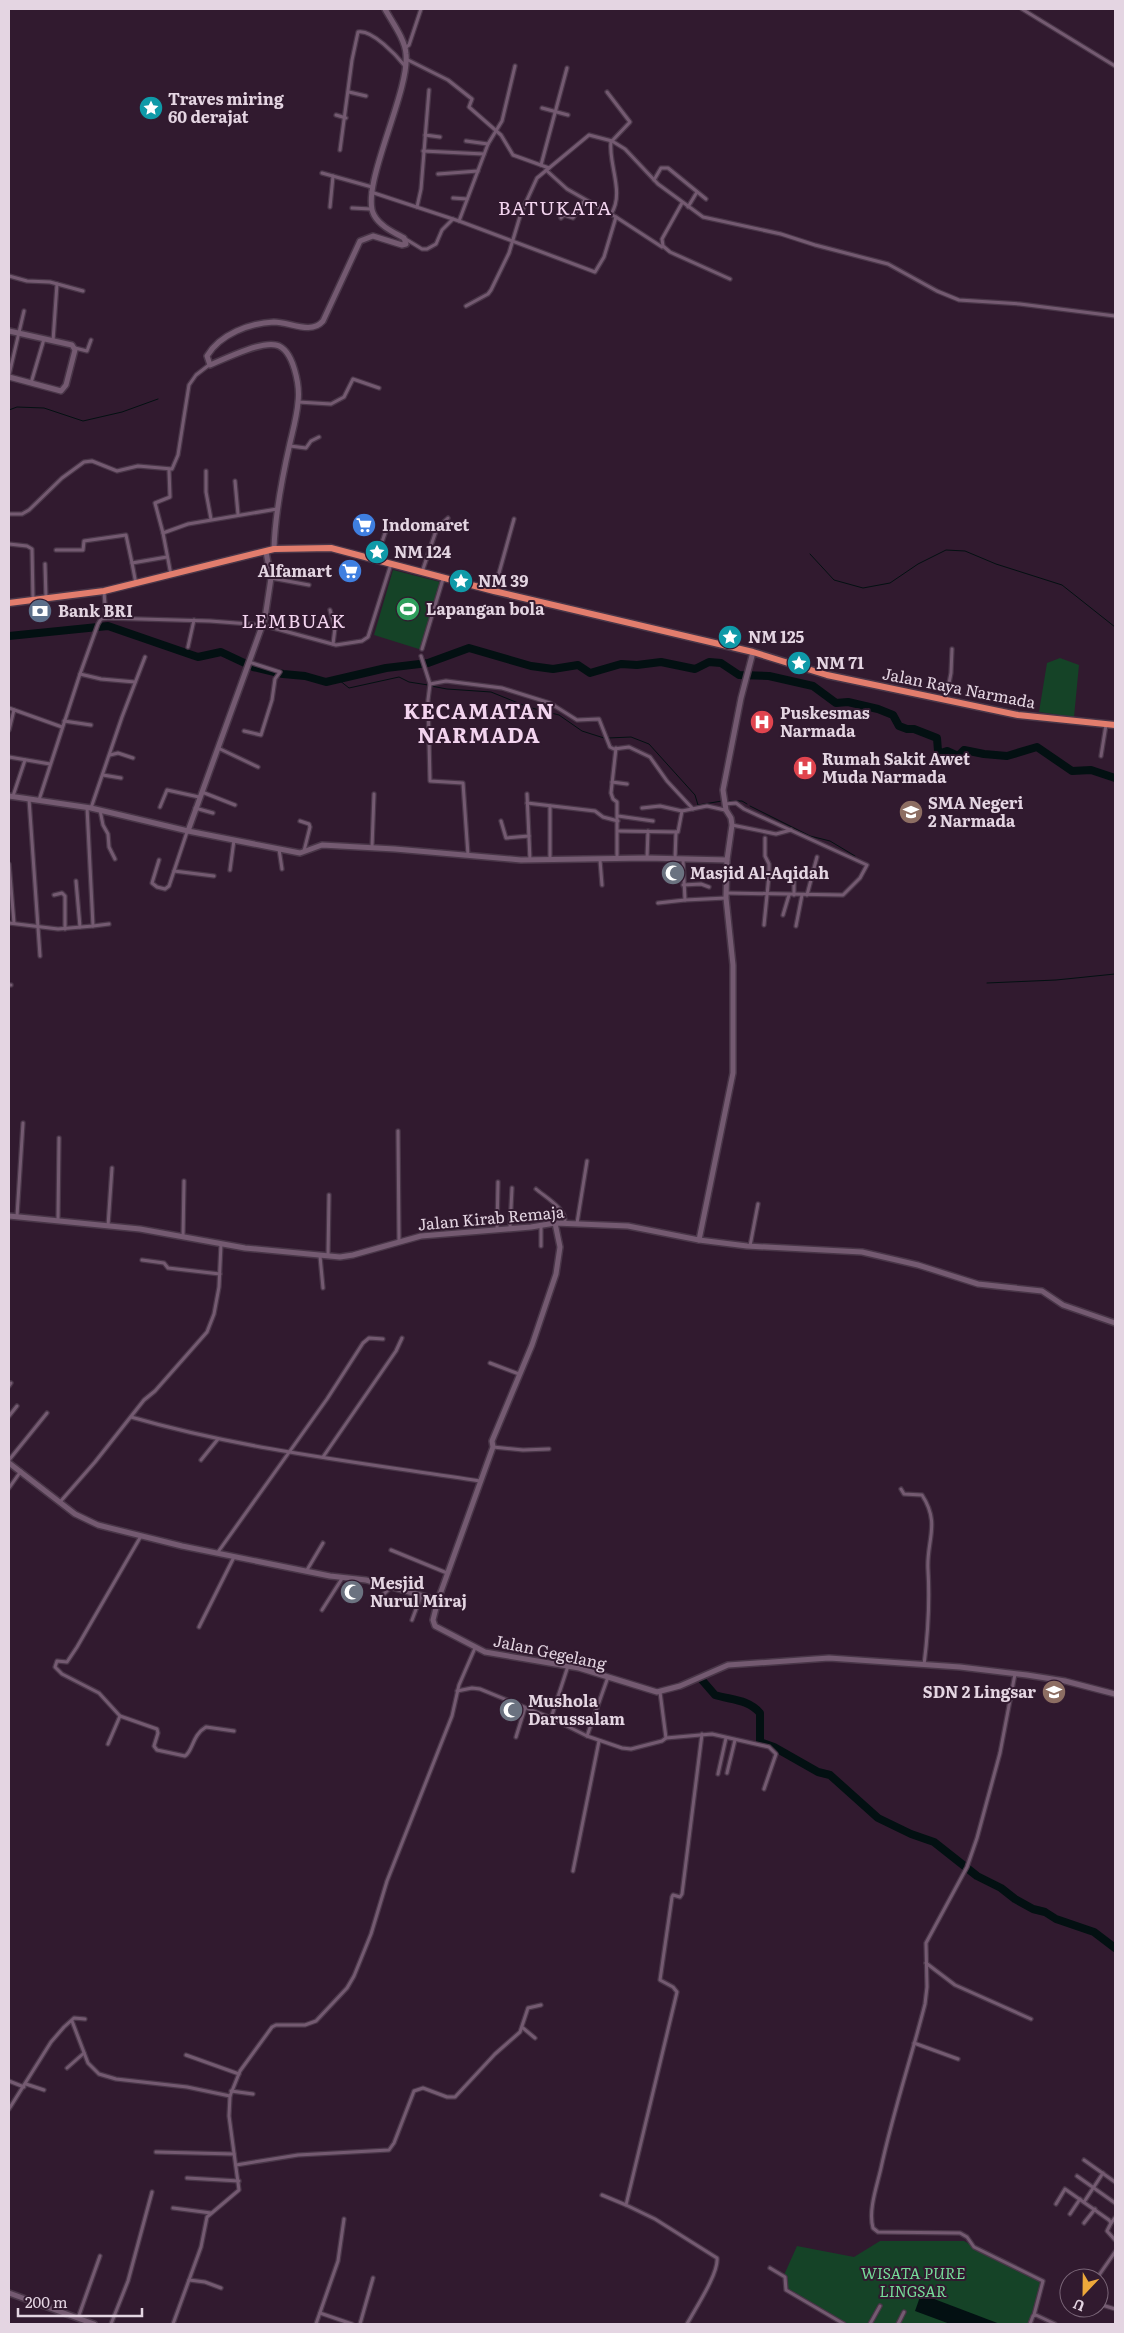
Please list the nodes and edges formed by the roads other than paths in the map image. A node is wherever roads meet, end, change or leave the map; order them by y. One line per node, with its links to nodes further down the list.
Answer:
1 (385, 9): 4 (street)
2 (421, 9): 4 (street)
3 (1022, 9): 7 (street)
4 (404, 48): 5 (street)
5 (406, 63): 10 (street); 18 (street); 34 (street)
6 (516, 66): 18 (street)
7 (1115, 66)
8 (567, 68): 14 (street)
9 (429, 90): 19 (street)
10 (349, 92): 12 (street); 17 (street)
11 (607, 92): 22 (street)
12 (366, 96)
13 (542, 108): 14 (street)
14 (554, 112): 16 (street); 27 (street)
15 (336, 115): 17 (street)
16 (568, 115)
17 (346, 118): 24 (street)
18 (497, 132): 23 (street); 27 (street)
19 (425, 135): 20 (street); 25 (street)
20 (440, 138)
21 (466, 141): 23 (street)
22 (612, 141): 28 (street); 33 (street); 46 (street)
23 (488, 144): 26 (street)
24 (340, 150)
25 (423, 151): 26 (street); 42 (street)
26 (484, 154): 29 (street)
27 (541, 165): 28 (street)
28 (548, 169): 39 (street); 52 (street)
29 (478, 171): 31 (street); 37 (street)
30 (322, 173): 32 (street)
31 (438, 174)
32 (333, 176): 34 (street); 41 (street)
33 (654, 180): 35 (street); 40 (street)
34 (371, 189): 42 (street); 45 (street)
35 (697, 192): 38 (street); 43 (street)
36 (453, 198): 37 (street)
37 (467, 199): 50 (street)
38 (706, 199)
39 (585, 200): 46 (street); 48 (street)
40 (682, 203): 43 (street); 53 (street)
41 (330, 207)
42 (417, 207): 49 (street)
43 (688, 207): 60 (street)
44 (352, 208): 45 (street)
45 (371, 209): 51 (street)
46 (612, 212): 47 (street)
47 (616, 217): 52 (street); 53 (street)
48 (561, 218)
49 (453, 219): 50 (street); 51 (street)
50 (459, 221): 52 (street)
51 (404, 238): 67 (street)
52 (513, 241): 58 (street)
53 (666, 249): 55 (street)
54 (9, 276): 56 (street)
55 (730, 279)
56 (57, 284): 57 (street); 65 (street)
57 (83, 291)
58 (466, 306)
59 (24, 311): 62 (street)
60 (1115, 316)
61 (9, 330): 62 (street)
62 (17, 332): 63 (street); 68 (street)
63 (44, 338): 65 (street); 69 (street)
64 (91, 340): 66 (street)
65 (53, 341): 66 (street)
66 (75, 348): 69 (street)
67 (210, 365): 71 (street); 74 (street)
68 (9, 376): 69 (street)
69 (32, 383)
70 (379, 388): 71 (street)
71 (298, 402): 73 (street)
72 (318, 437): 73 (street)
73 (289, 446): 77 (street)
74 (169, 470): 78 (street); 84 (street)
75 (206, 471): 81 (street)
76 (235, 481): 79 (street)
77 (277, 509): 79 (street); 86 (street)
78 (9, 514)
79 (238, 514): 81 (street)
80 (448, 518): 94 (street)
81 (211, 519): 84 (street)
82 (514, 519): 101 (street)
83 (389, 522): 90 (street)
84 (163, 533): 89 (street)
85 (9, 544): 103 (street)
86 (274, 549): 88 (highway, Jalan Raya Narmada); 90 (highway, Jalan Raya Narmada)
87 (56, 550): 91 (street)
88 (266, 552): 95 (highway, Jalan Raya Narmada); 96 (street)
89 (167, 557): 91 (street); 95 (street)
90 (376, 559): 93 (highway, Jalan Raya Narmada)
91 (132, 562): 98 (street)
92 (45, 564): 102 (street)
93 (391, 564): 94 (highway, Jalan Raya Narmada); 109 (street)
94 (422, 572): 97 (highway, Jalan Raya Narmada)
95 (171, 576): 98 (highway, Jalan Raya Narmada)
96 (271, 578): 99 (street); 108 (street)
97 (443, 578): 101 (highway, Jalan Raya Narmada); 111 (street)
98 (136, 584): 100 (highway, Jalan Raya Narmada)
99 (309, 585)
100 (104, 591): 102 (highway, Jalan Raya Narmada); 106 (street)
101 (494, 591): 113 (highway, Jalan Raya Narmada)
102 (46, 599): 103 (highway, Jalan Raya Narmada)
103 (33, 600): 104 (highway, Jalan Raya Narmada)
104 (9, 603)
105 (330, 610): 109 (street)
106 (106, 618): 107 (street); 117 (street)
107 (194, 620): 108 (street); 110 (street)
108 (262, 625): 109 (street); 116 (street)
109 (333, 644)
110 (188, 647)
111 (422, 649)
112 (952, 649): 120 (street)
113 (753, 652): 120 (highway, Jalan Raya Narmada); 151 (street)
114 (421, 656): 119 (street)
115 (145, 657): 118 (street)
116 (248, 664): 129 (street); 130 (street)
117 (80, 674): 118 (street); 123 (street)
118 (135, 682): 132 (street)
119 (430, 685): 131 (street); 177 (street)
120 (946, 698): 125 (highway, Jalan Raya Narmada)
121 (9, 708): 122 (street)
122 (14, 710): 127 (street); 128 (street)
123 (64, 721): 124 (street); 127 (street)
124 (91, 725)
125 (1106, 725): 126 (highway, Jalan Raya Narmada); 133 (street)
126 (1115, 725)
127 (62, 727): 137 (street)
128 (9, 730)
129 (244, 731)
130 (218, 748): 138 (street); 145 (street)
131 (616, 748): 141 (street); 158 (street)
132 (110, 755): 135 (street); 139 (street)
133 (1101, 756)
134 (9, 757): 136 (street)
135 (132, 758)
136 (25, 760): 137 (street); 146 (street)
137 (50, 764): 148 (street)
138 (258, 767)
139 (103, 775): 140 (street); 153 (street)
140 (121, 778)
141 (612, 782): 142 (street); 161 (street)
142 (627, 784)
143 (374, 794): 174 (street)
144 (527, 794): 149 (street)
145 (200, 795): 150 (street); 154 (street); 155 (street)
146 (11, 797): 147 (street)
147 (29, 799): 148 (street); 212 (street)
148 (39, 800): 153 (street)
149 (527, 803): 152 (street); 171 (street)
150 (235, 804)
151 (725, 804): 158 (street); 165 (street); 166 (street)
152 (550, 806): 161 (street); 184 (street)
153 (89, 807): 157 (street); 213 (street)
154 (160, 807)
155 (195, 808): 160 (street); 167 (street)
156 (642, 808): 159 (street)
157 (100, 809): 167 (street); 178 (street)
158 (693, 809): 159 (street)
159 (682, 810): 170 (street)
160 (213, 813)
161 (618, 819): 164 (street); 168 (street)
162 (300, 821): 176 (street)
163 (502, 821): 171 (street)
164 (653, 821)
165 (732, 825): 166 (street); 188 (street)
166 (792, 830): 203 (street)
167 (188, 831): 173 (street); 192 (street)
168 (618, 831): 169 (street); 186 (street)
169 (648, 831): 170 (street); 179 (street)
170 (676, 832): 181 (street)
171 (529, 836): 183 (street)
172 (765, 838): 200 (street)
173 (234, 840): 175 (street); 190 (street)
174 (372, 847): 176 (street); 177 (street)
175 (279, 850): 176 (street); 191 (street)
176 (304, 852)
177 (468, 855): 183 (street)
178 (115, 858)
179 (647, 858): 181 (street); 186 (street)
180 (817, 858): 203 (street)
181 (675, 859): 187 (street)
182 (159, 860): 192 (street)
183 (530, 860): 184 (street)
184 (550, 860): 185 (street)
185 (600, 860): 186 (street); 196 (street)
186 (617, 860)
187 (683, 860): 188 (street); 197 (street)
188 (727, 860): 204 (street)
189 (9, 864): 209 (street)
190 (230, 870)
191 (282, 870)
192 (174, 871): 193 (street)
193 (214, 876)
194 (794, 880): 201 (street)
195 (76, 881): 216 (street)
196 (602, 885)
197 (683, 885): 198 (street); 205 (street)
198 (709, 887)
199 (54, 894): 215 (street)
200 (769, 894): 201 (street); 204 (street); 211 (street)
201 (792, 895): 202 (street); 207 (street)
202 (802, 895): 203 (street); 214 (street)
203 (807, 895)
204 (727, 896): 205 (street); 241 (street)
205 (685, 898): 206 (street)
206 (658, 903)
207 (783, 915)
208 (9, 923): 209 (street)
209 (14, 923): 212 (street)
210 (109, 924): 213 (street)
211 (764, 925)
212 (38, 926): 215 (street); 217 (street)
213 (93, 926): 216 (street)
214 (796, 926)
215 (66, 928): 216 (street)
216 (80, 928)
217 (40, 956)
218 (23, 1123): 229 (street)
219 (398, 1131): 240 (street)
220 (59, 1138): 231 (street)
221 (587, 1161): 235 (street)
222 (112, 1168): 234 (street)
223 (184, 1181): 239 (street)
224 (498, 1182): 238 (street)
225 (512, 1188): 237 (street)
226 (536, 1189): 233 (street)
227 (329, 1195): 246 (street)
228 (758, 1204): 244 (street)
229 (17, 1215): 230 (street, Jalan Kirab Remaja); 231 (street, Jalan Kirab Remaja)
230 (9, 1216)
231 (58, 1220): 234 (street, Jalan Kirab Remaja)
232 (554, 1223): 233 (street, Jalan Kirab Remaja); 236 (street, Jalan Kirab Remaja); 254 (street)
233 (565, 1223): 235 (street, Jalan Kirab Remaja)
234 (109, 1224): 239 (street, Jalan Kirab Remaja)
235 (577, 1224): 241 (street, Jalan Kirab Remaja)
236 (541, 1225): 237 (street, Jalan Kirab Remaja); 243 (street)
237 (510, 1228): 238 (street, Jalan Kirab Remaja)
238 (497, 1229): 240 (street, Jalan Kirab Remaja)
239 (183, 1237): 242 (street, Jalan Kirab Remaja)
240 (400, 1240): 246 (street, Jalan Kirab Remaja)
241 (699, 1240): 244 (street, Jalan Kirab Remaja)
242 (222, 1244): 245 (street, Jalan Kirab Remaja); 248 (street)
243 (541, 1246)
244 (750, 1246): 250 (street, Jalan Kirab Remaja)
245 (320, 1255): 246 (street, Jalan Kirab Remaja); 249 (street)
246 (328, 1256)
247 (142, 1260): 248 (street)
248 (220, 1274): 258 (street)
249 (323, 1288)
250 (1115, 1324)
251 (402, 1338): 263 (street)
252 (383, 1339): 262 (street)
253 (490, 1363): 254 (street)
254 (519, 1374): 260 (street)
255 (17, 1406): 257 (street)
256 (46, 1413): 265 (street)
257 (9, 1416)
258 (131, 1417): 259 (street); 270 (street)
259 (218, 1439): 262 (street); 264 (street)
260 (494, 1447): 261 (street); 267 (street)
261 (549, 1450)
262 (289, 1453): 263 (street); 274 (street)
263 (323, 1457): 267 (street)
264 (201, 1460)
265 (9, 1461): 266 (street)
266 (21, 1471): 268 (street); 270 (street)
267 (480, 1481): 277 (street)
268 (9, 1488)
269 (901, 1489): 288 (street)
270 (60, 1502): 271 (street)
271 (141, 1535): 274 (street); 295 (street)
272 (323, 1543): 276 (street)
273 (391, 1550): 277 (street)
274 (218, 1552): 275 (street)
275 (234, 1556): 276 (street); 285 (street)
276 (307, 1570): 278 (street)
277 (448, 1574): 281 (street)
278 (343, 1577): 279 (street); 283 (street)
279 (391, 1587): 280 (street); 282 (street)
280 (422, 1596): 281 (street); 284 (street)
281 (438, 1600): 286 (street, Jalan Gegelang)
282 (380, 1605)
283 (322, 1610)
284 (412, 1620)
285 (199, 1628)
286 (475, 1648): 287 (street, Jalan Gegelang); 291 (street)
287 (568, 1666): 290 (street, Jalan Gegelang); 296 (street)
288 (924, 1666): 289 (street); 292 (street)
289 (1014, 1674): 293 (street); 310 (street)
290 (608, 1677): 292 (street, Jalan Gegelang); 299 (street)
291 (457, 1691): 294 (street); 322 (street)
292 (660, 1692): 301 (street)
293 (1115, 1694)
294 (526, 1708): 296 (street); 300 (street)
295 (120, 1716): 297 (street); 305 (street)
296 (551, 1718): 299 (street)
297 (234, 1731)
298 (702, 1734): 301 (street); 302 (street); 345 (street)
299 (587, 1736): 304 (street)
300 (516, 1737)
301 (666, 1738): 304 (street)
302 (726, 1738): 303 (street); 307 (street)
303 (735, 1740): 306 (street); 308 (street)
304 (599, 1741): 309 (street)
305 (108, 1744)
306 (727, 1773)
307 (718, 1774)
308 (764, 1789)
309 (573, 1871)
310 (926, 1962): 313 (street); 317 (street)
311 (541, 2005): 315 (street)
312 (85, 2019): 314 (street)
313 (1031, 2019)
314 (72, 2021): 318 (street); 324 (street)
315 (523, 2028): 316 (street); 333 (street)
316 (535, 2038)
317 (914, 2043): 320 (street); 366 (street)
318 (84, 2053): 321 (street); 328 (street)
319 (186, 2055): 322 (street)
320 (958, 2059)
321 (67, 2068)
322 (239, 2074): 326 (street)
323 (9, 2081): 324 (street)
324 (25, 2085): 325 (street); 329 (street)
325 (44, 2090)
326 (231, 2091): 327 (street); 328 (street)
327 (253, 2094)
328 (230, 2096): 331 (street)
329 (9, 2109)
330 (156, 2152): 331 (street)
331 (234, 2154): 333 (street)
332 (1084, 2160): 334 (street)
333 (236, 2165): 337 (street)
334 (1103, 2173): 338 (street); 339 (street)
335 (1077, 2176): 339 (street)
336 (187, 2178): 337 (street)
337 (239, 2181): 348 (street)
338 (1115, 2182)
339 (1093, 2188): 342 (street); 343 (street)
340 (152, 2192): 369 (street)
341 (602, 2195): 345 (street)
342 (1082, 2201): 344 (street); 347 (street); 349 (street)
343 (1115, 2203)
344 (1056, 2204)
345 (626, 2205): 374 (street)
346 (173, 2208): 348 (street)
347 (1094, 2210): 352 (street); 353 (street)
348 (211, 2213): 360 (street)
349 (1070, 2214)
350 (1115, 2218): 353 (street)
351 (344, 2219): 365 (street)
352 (1084, 2223)
353 (1111, 2223): 354 (street)
354 (1115, 2240)
355 (1115, 2252): 358 (street)
356 (100, 2256): 367 (street)
357 (770, 2268): 375 (street)
358 (1104, 2268)
359 (373, 2278): 373 (street)
360 (189, 2280): 361 (street); 370 (street)
361 (221, 2288)
362 (9, 2294): 367 (street)
363 (880, 2306): 376 (street)
364 (904, 2312): 377 (street)
365 (320, 2313): 371 (street); 372 (street)
366 (1034, 2315): 378 (street); 379 (street)
367 (78, 2319): 368 (street)
368 (94, 2324)
369 (111, 2324)
370 (173, 2324)
371 (316, 2324)
372 (352, 2324)
373 (360, 2324)
374 (687, 2324)
375 (844, 2324)
376 (870, 2324)
377 (898, 2324)
378 (1030, 2324)
379 (1055, 2324)

